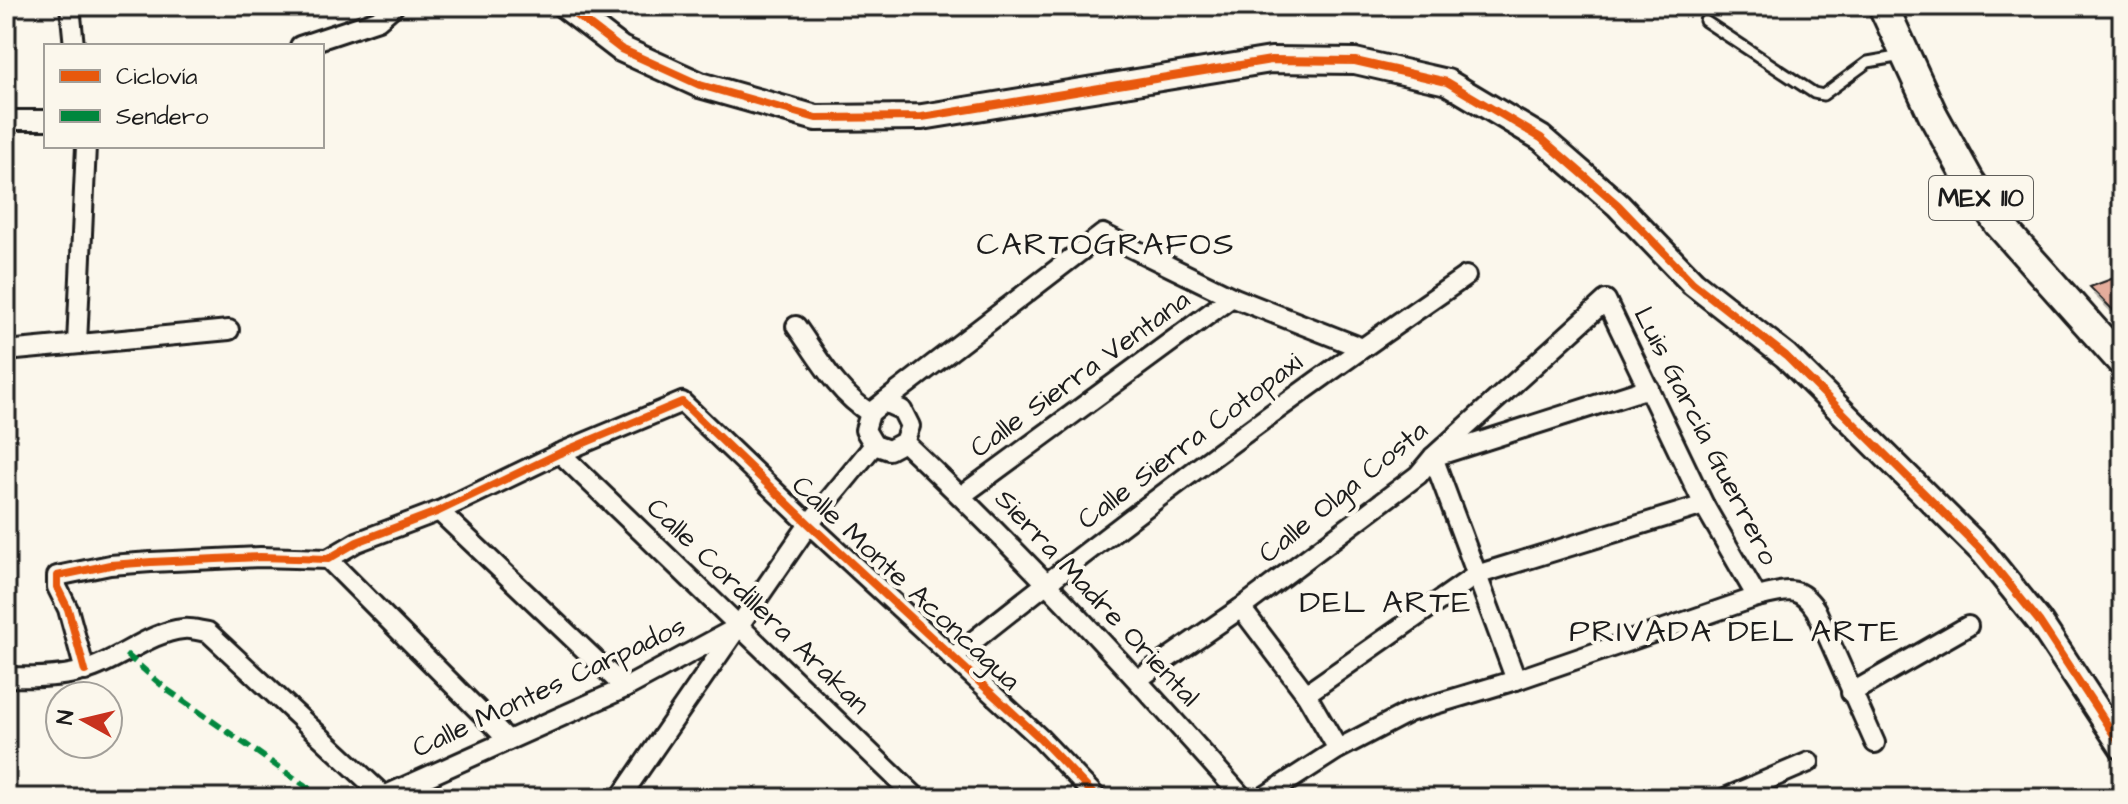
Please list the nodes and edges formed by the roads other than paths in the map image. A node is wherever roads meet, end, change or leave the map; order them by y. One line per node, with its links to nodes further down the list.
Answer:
1 (70, 6): 6 (street)
2 (394, 6): 7 (street)
3 (565, 6): 48 (street)
4 (1883, 6): 8 (main road, MEX 110)
5 (1705, 21): 8 (lane)
6 (74, 44)
7 (306, 44)
8 (1905, 56): 20 (main road, MEX 110)
9 (6, 120): 10 (street)
10 (44, 120)
11 (86, 148): 17 (street)
12 (1466, 276): 18 (street, Calle Sierra Cotopaxi)
13 (1232, 297): 18 (street); 22 (street); 27 (street, Calle Sierra Ventana)
14 (1606, 300): 21 (street, Luis García Guerrero); 26 (street, Calle Olga Costa)
15 (796, 326): 22 (street)
16 (229, 330): 17 (street)
17 (77, 344): 19 (street)
18 (1362, 348): 33 (street, Calle Sierra Cotopaxi)
19 (6, 351)
20 (2122, 362)
21 (1649, 388): 26 (street); 28 (street, Luis García Guerrero)
22 (877, 407): 23 (street); 24 (street)
23 (904, 442): 24 (street); 27 (street, Sierra Madre Oriental)
24 (874, 445): 30 (street)
25 (560, 453): 29 (street); 30 (street, Calle Monte Aconcagua); 37 (street, Calle Cordillera Arakan)
26 (1433, 457): 32 (street); 35 (street, Calle Olga Costa)
27 (961, 496): 33 (street, Sierra Madre Oriental)
28 (1704, 505): 32 (street); 34 (street, Luis García Guerrero)
29 (439, 511): 31 (street); 43 (street)
30 (809, 524): 37 (street); 38 (street, Calle Monte Aconcagua)
31 (328, 559): 39 (street); 46 (street)
32 (1476, 575): 42 (street); 45 (street)
33 (1047, 582): 38 (street, Calle Sierra Cotopaxi); 41 (street, Sierra Madre Oriental)
34 (1757, 597): 42 (street); 44 (street)
35 (1241, 608): 41 (street, Calle Olga Costa); 45 (street)
36 (1968, 626): 44 (street)
37 (738, 627): 43 (street, Calle Montes Carpados); 51 (street); 52 (street, Calle Cordillera Arakan)
38 (952, 658): 53 (street, Calle Monte Aconcagua)
39 (85, 671): 40 (street); 46 (street, Calle Montes Carpados)
40 (6, 677)
41 (1138, 679): 54 (street, Sierra Madre Oriental)
42 (1516, 680): 49 (street)
43 (625, 688): 46 (street, Calle Montes Carpados)
44 (1851, 693): 47 (street)
45 (1306, 694): 49 (street)
46 (508, 740)
47 (1875, 743)
48 (2122, 747)
49 (1338, 749): 55 (street)
50 (1809, 762): 56 (street)
51 (620, 798)
52 (917, 798)
53 (1097, 798)
54 (1243, 798)
55 (1262, 798)
56 (1725, 798)

